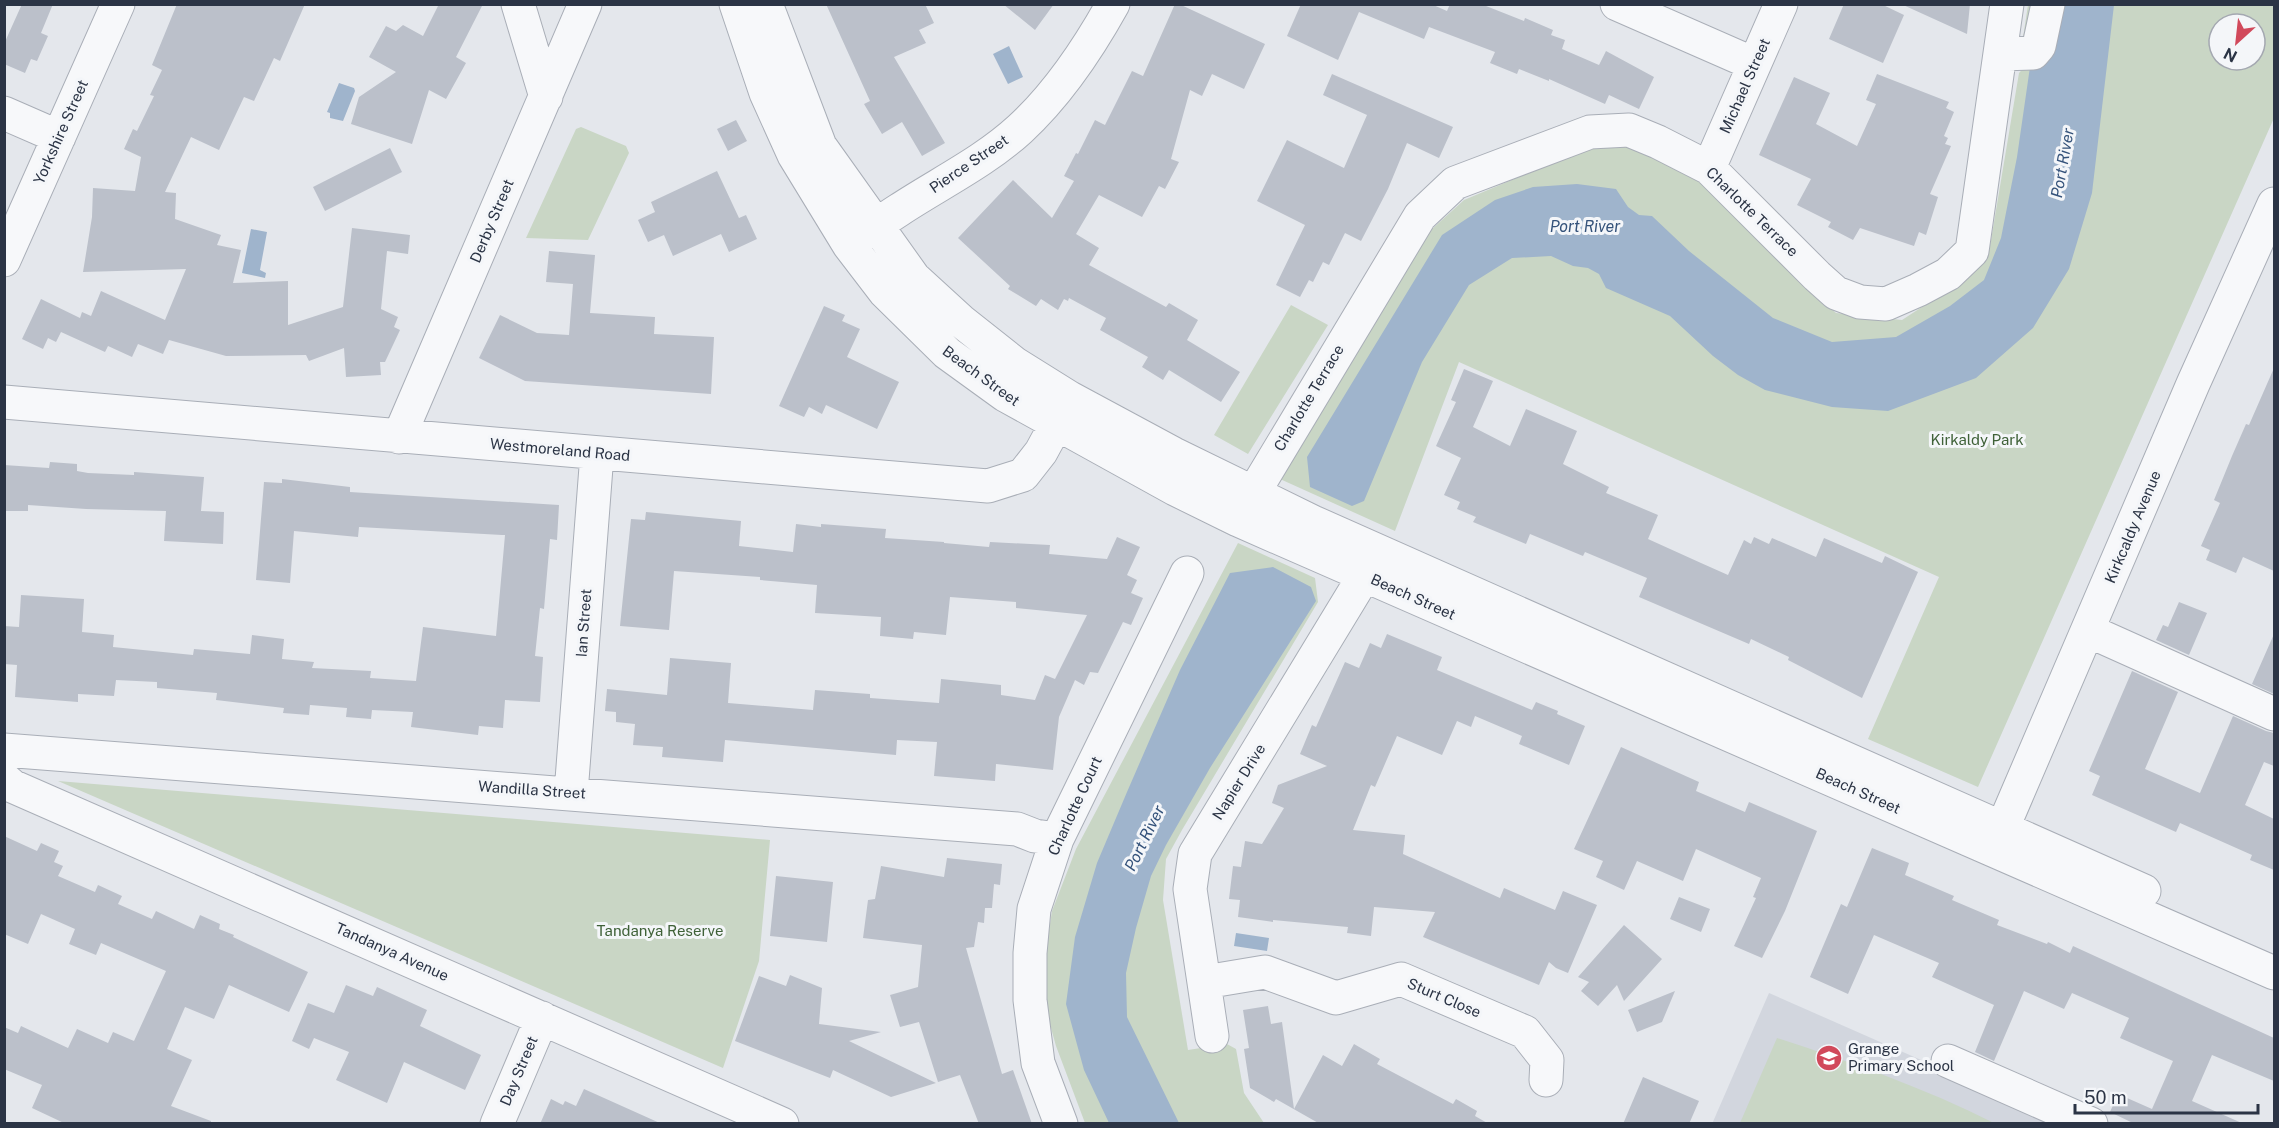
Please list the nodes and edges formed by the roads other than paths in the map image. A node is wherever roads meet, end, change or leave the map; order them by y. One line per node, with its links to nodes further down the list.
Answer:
1 (118, 4): 15 (street, Yorkshire Street)
2 (518, 4): 13 (street)
3 (585, 4): 13 (street, Derby Street)
4 (736, 4): 19 (street, Beach Street)
5 (766, 4): 18 (street, Beach Street)
6 (1113, 4): 18 (street, Pierce Street)
7 (1617, 4): 12 (street)
8 (1781, 4): 12 (street, Michael Street)
9 (2007, 4): 11 (street, Charlotte Terrace)
10 (2048, 4): 11 (street)
11 (2000, 54): 16 (street, Charlotte Terrace)
12 (1754, 64): 16 (street, Michael Street)
13 (546, 97): 23 (street, Derby Street)
14 (4, 113): 15 (street)
15 (59, 137): 20 (street, Yorkshire Street)
16 (1710, 168): 25 (street, Charlotte Terrace)
17 (2274, 204): 28 (street, Kirkcaldy Avenue)
18 (876, 225): 19 (street, Pierce Street); 22 (street, Beach Street)
19 (849, 244): 22 (street, Beach Street)
20 (4, 260)
21 (4, 402): 23 (street, Westmoreland Road)
22 (1063, 411): 24 (street, Westmoreland Road); 25 (street, Beach Street)
23 (399, 437): 24 (street, Westmoreland Road)
24 (597, 454): 32 (street, Ian Street)
25 (1245, 506): 26 (street, Beach Street)
26 (1372, 564): 34 (street, Beach Street); 37 (street, Napier Drive)
27 (1187, 573): 33 (street, Charlotte Court)
28 (2089, 631): 29 (street); 34 (street, Kirkcaldy Avenue)
29 (2274, 714)
30 (4, 750): 32 (street, Wandilla Street)
31 (4, 779): 38 (street, Tandanya Avenue)
32 (571, 793): 33 (street, Wandilla Street)
33 (1057, 839): 44 (street, Charlotte Court)
34 (1998, 839): 35 (street, Beach Street); 36 (street, Beach Street)
35 (2274, 949)
36 (2274, 973)
37 (1205, 982): 39 (street, Napier Drive); 41 (street, Sturt Close)
38 (542, 1018): 42 (street, Day Street); 43 (street, Tandanya Avenue)
39 (1212, 1036)
40 (1948, 1061): 45 (street)
41 (1546, 1080)
42 (497, 1124)
43 (782, 1124)
44 (1060, 1124)
45 (2091, 1124)

